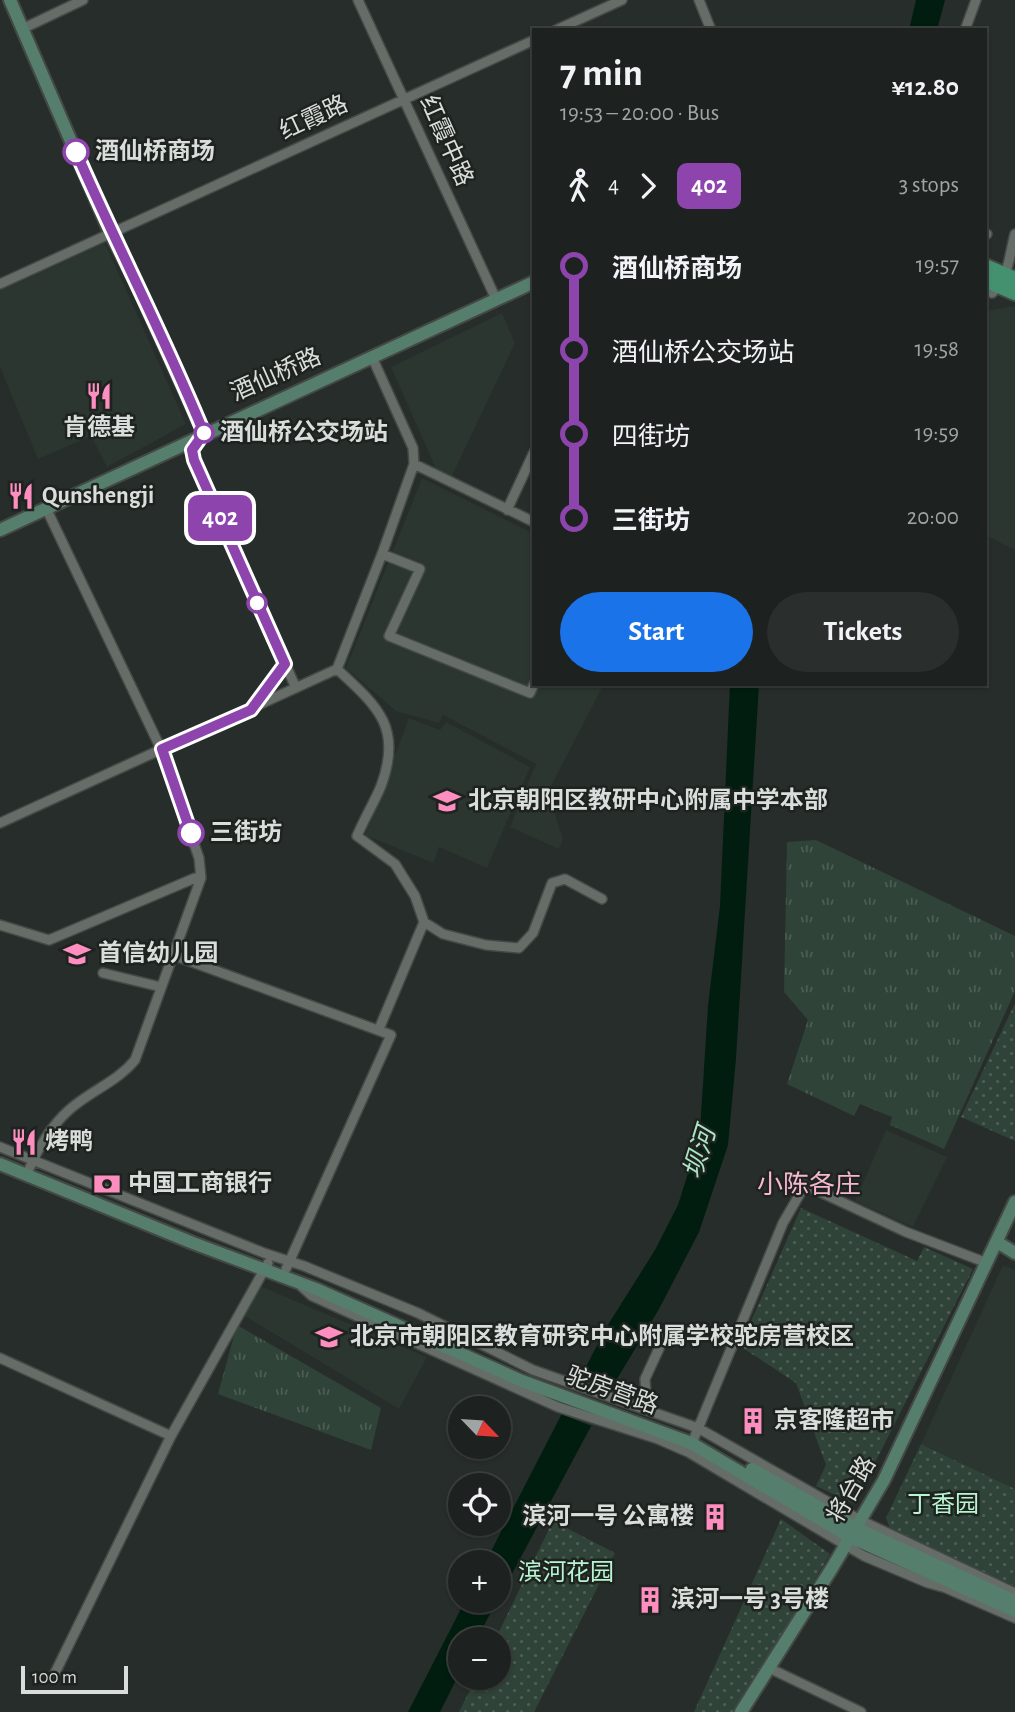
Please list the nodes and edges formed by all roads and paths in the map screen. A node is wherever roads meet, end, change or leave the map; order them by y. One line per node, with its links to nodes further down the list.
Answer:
1 (10, 0): 10 (street)
2 (83, 0): 10 (street)
3 (358, 0): 12 (street, 红霞中路)
4 (622, 0): 7 (street)
5 (699, 0): 8 (street)
6 (976, 0): 9 (street)
7 (560, 28)
8 (710, 28)
9 (966, 28)
10 (22, 29): 13 (street)
11 (532, 41): 12 (street, 红霞路)
12 (405, 98): 13 (street, 红霞路); 20 (street, 红霞中路)
13 (110, 232): 18 (street, 红霞路); 22 (street)
14 (1015, 234): 16 (street)
15 (987, 268): 16 (main road)
16 (1001, 282): 19 (main road)
17 (532, 283): 20 (street, 酒仙桥路)
18 (0, 284)
19 (1015, 293)
20 (496, 299): 21 (street, 酒仙桥路)
21 (372, 357): 22 (street, 酒仙桥路); 24 (street)
22 (204, 433): 25 (street, 酒仙桥路); 30 (street)
23 (532, 456): 26 (street)
24 (414, 464): 26 (street); 29 (street)
25 (46, 508): 28 (street, 酒仙桥路); 35 (street)
26 (507, 510): 27 (street)
27 (532, 521)
28 (0, 530)
29 (382, 554): 31 (street); 32 (street)
30 (285, 664): 33 (street); 34 (street)
31 (337, 669): 33 (street); 39 (street)
32 (533, 686)
33 (296, 688): 34 (street)
34 (251, 710): 35 (street)
35 (162, 749): 36 (street); 37 (street)
36 (0, 823)
37 (201, 878): 40 (street); 41 (street)
38 (602, 899): 39 (street)
39 (424, 922): 44 (street)
40 (0, 925)
41 (173, 955): 43 (street); 44 (street)
42 (103, 974): 43 (street)
43 (161, 988): 48 (street)
44 (379, 1029): 55 (street)
45 (0, 1147): 48 (street)
46 (0, 1155): 48 (street)
47 (0, 1164): 48 (street)
48 (30, 1167): 54 (street, 驼房营路); 55 (street)
49 (1015, 1202): 50 (street, 将台路)
50 (997, 1241): 51 (street); 52 (street); 53 (street, 将台路)
51 (1015, 1245)
52 (1015, 1253)
53 (987, 1263): 61 (street); 62 (street, 将台路)
54 (265, 1267): 55 (street, 驼房营路); 60 (street)
55 (290, 1270): 59 (street, 驼房营路)
56 (668, 1329): 58 (street)
57 (0, 1358): 60 (street)
58 (647, 1410): 59 (street); 61 (street)
59 (614, 1412): 61 (street, 驼房营路)
60 (171, 1436): 68 (street)
61 (693, 1440): 62 (street, 驼房营路); 62 (street)
62 (853, 1533): 63 (street); 64 (street, 驼房营路); 65 (street, 驼房营路); 66 (street); 67 (street, 将台路)
63 (1015, 1593)
64 (1015, 1601)
65 (1015, 1611)
66 (1015, 1618)
67 (769, 1668): 69 (street, 将台路); 70 (street)
68 (55, 1673)
69 (741, 1712)
70 (861, 1712)

